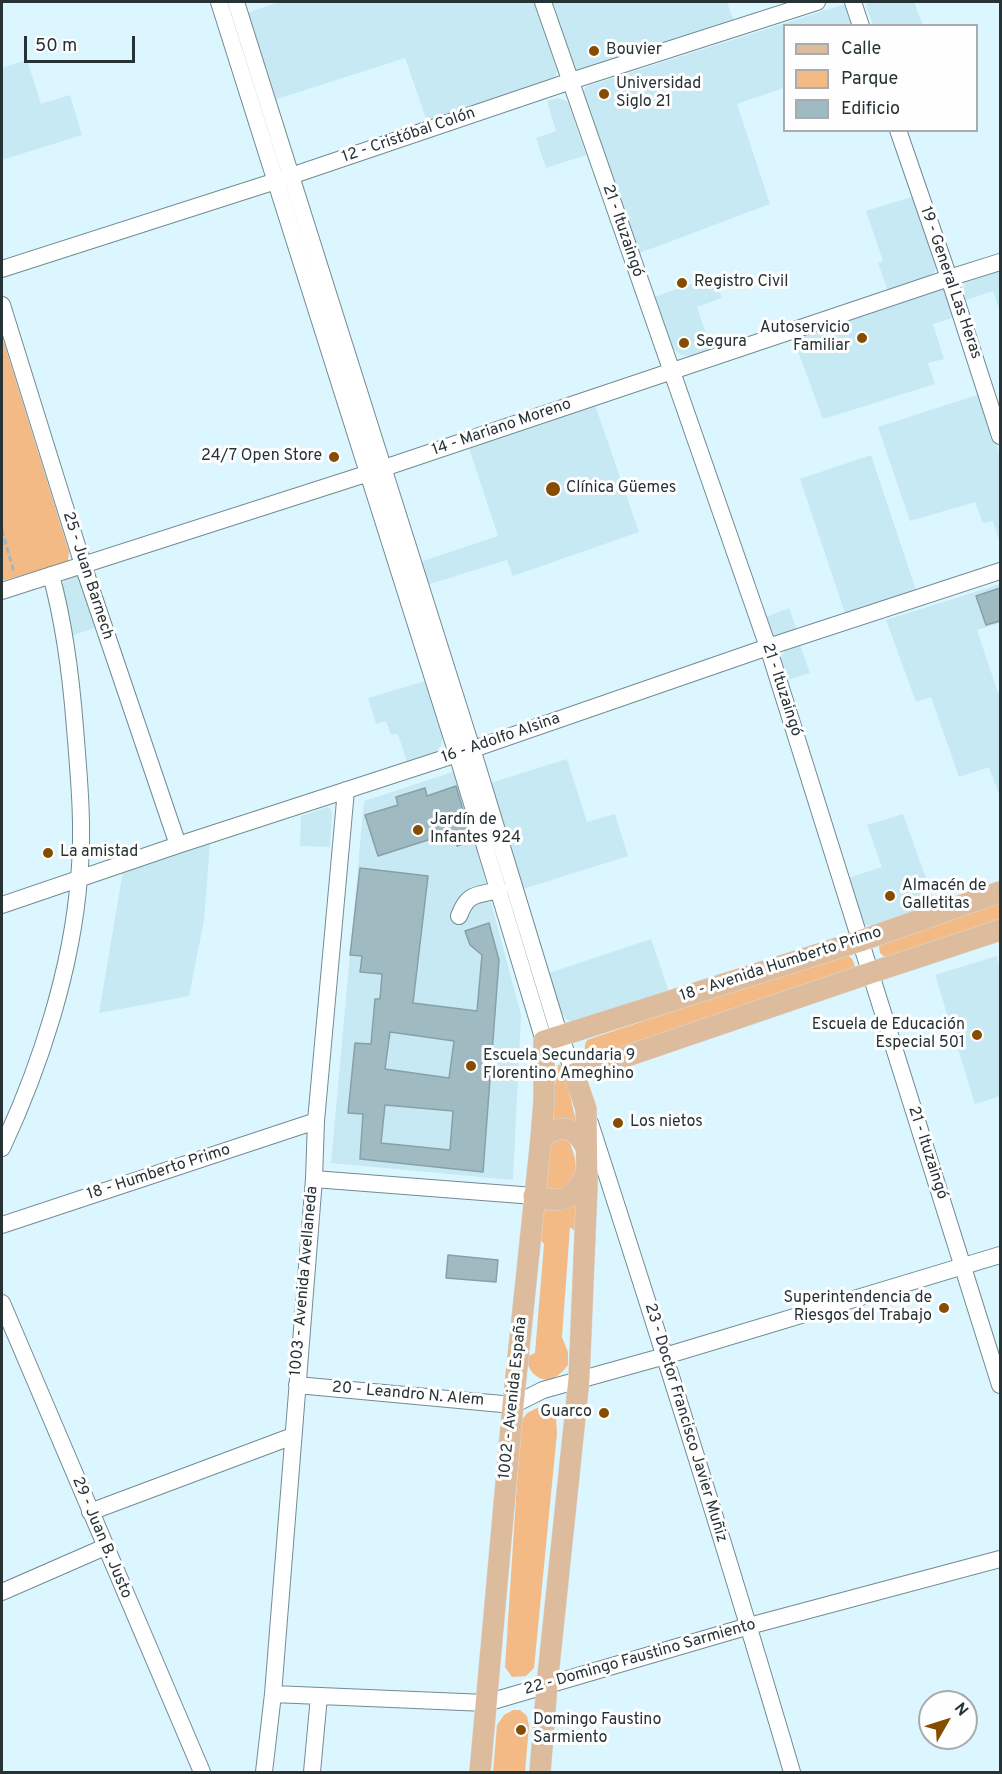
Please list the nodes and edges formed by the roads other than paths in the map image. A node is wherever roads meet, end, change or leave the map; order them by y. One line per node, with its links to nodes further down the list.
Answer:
1 (219, 2): 9 (street)
2 (236, 2): 9 (street)
3 (543, 2): 7 (street, 21 - Ituzaingó)
4 (817, 2): 7 (street, 12 - Cristóbal Colón)
5 (853, 2): 6 (street)
6 (860, 24)
7 (571, 81): 9 (street, 12 - Cristóbal Colón); 14 (street, 21 - Ituzaingó)
8 (899, 132): 12 (street, 19 - General Las Heras)
9 (284, 178): 11 (street, 12 - Cristóbal Colón); 16 (street)
10 (1000, 262): 12 (street, 14 - Mariano Moreno)
11 (2, 269)
12 (949, 278): 14 (street, 14 - Mariano Moreno); 15 (street, 19 - General Las Heras)
13 (2, 305): 17 (street, 25 - Juan Barnech)
14 (670, 372): 16 (street, 14 - Mariano Moreno); 21 (street, 21 - Ituzaingó)
15 (1000, 436)
16 (376, 470): 17 (street, 14 - Mariano Moreno); 22 (street)
17 (83, 565): 19 (street, 14 - Mariano Moreno); 24 (street, 25 - Juan Barnech)
18 (1000, 571): 21 (street, 16 - Adolfo Alsina)
19 (51, 576): 20 (street, 14 - Mariano Moreno); 25 (street)
20 (2, 591)
21 (768, 647): 22 (street, 16 - Adolfo Alsina); 31 (street, 21 - Ituzaingó)
22 (465, 752): 23 (street, 16 - Adolfo Alsina); 26 (street); 33 (street)
23 (346, 790): 24 (street, 16 - Adolfo Alsina); 36 (street, 1003 - Avenida Avellaneda)
24 (178, 845): 25 (street, 16 - Adolfo Alsina)
25 (79, 878): 28 (street, 16 - Adolfo Alsina); 39 (street)
26 (499, 890): 29 (street); 33 (street)
27 (1000, 892): 31 (main road, 18 - Avenida Humberto Primo)
28 (2, 905)
29 (459, 916)
30 (1000, 930): 32 (main road)
31 (860, 941): 32 (street, 21 - Ituzaingó); 33 (main road, 18 - Avenida Humberto Primo)
32 (870, 973): 34 (main road); 45 (street, 21 - Ituzaingó)
33 (552, 1038): 34 (street); 37 (main road, 1002 - Avenida España)
34 (574, 1074): 35 (main road, 23 - Doctor Francisco Javier Muñiz)
35 (586, 1109): 38 (main road); 47 (street, 23 - Doctor Francisco Javier Muñiz)
36 (316, 1121): 41 (street, 1003 - Avenida Avellaneda); 43 (street, 18 - Humberto Primo)
37 (541, 1138): 38 (main road); 42 (main road, 1002 - Avenida España)
38 (586, 1147): 40 (main road)
39 (2, 1148)
40 (587, 1170): 42 (main road); 48 (main road)
41 (314, 1179): 42 (street); 49 (street, 1003 - Avenida Avellaneda)
42 (534, 1196): 51 (main road, 1002 - Avenida España)
43 (2, 1225)
44 (1000, 1256): 45 (street)
45 (963, 1267): 47 (street); 50 (street, 21 - Ituzaingó)
46 (2, 1303): 53 (street, 29 - Juan B. Justo)
47 (665, 1356): 48 (street); 57 (street, 23 - Doctor Francisco Javier Muñiz)
48 (579, 1379): 51 (street); 58 (main road)
49 (297, 1385): 51 (street, 20 - Leandro N. Alem); 52 (street, 1003 - Avenida Avellaneda)
50 (1000, 1385)
51 (513, 1405): 61 (main road, 1002 - Avenida España)
52 (293, 1436): 53 (street); 59 (street, 1003 - Avenida Avellaneda)
53 (90, 1512): 54 (street, 29 - Juan B. Justo)
54 (105, 1547): 56 (street); 62 (street, 29 - Juan B. Justo)
55 (1000, 1559): 57 (street, 22 - Domingo Faustino Sarmiento)
56 (2, 1592)
57 (749, 1626): 58 (street, 22 - Domingo Faustino Sarmiento); 67 (street, 23 - Doctor Francisco Javier Muñiz)
58 (547, 1685): 61 (street, 22 - Domingo Faustino Sarmiento); 66 (main road)
59 (273, 1694): 60 (street, 22 - Domingo Faustino Sarmiento); 63 (street, 1003 - Avenida Avellaneda)
60 (319, 1696): 61 (street, 22 - Domingo Faustino Sarmiento); 64 (street)
61 (486, 1703): 65 (main road, 1002 - Avenida España)
62 (202, 1773)
63 (264, 1773)
64 (312, 1773)
65 (480, 1773)
66 (540, 1773)
67 (792, 1773)

